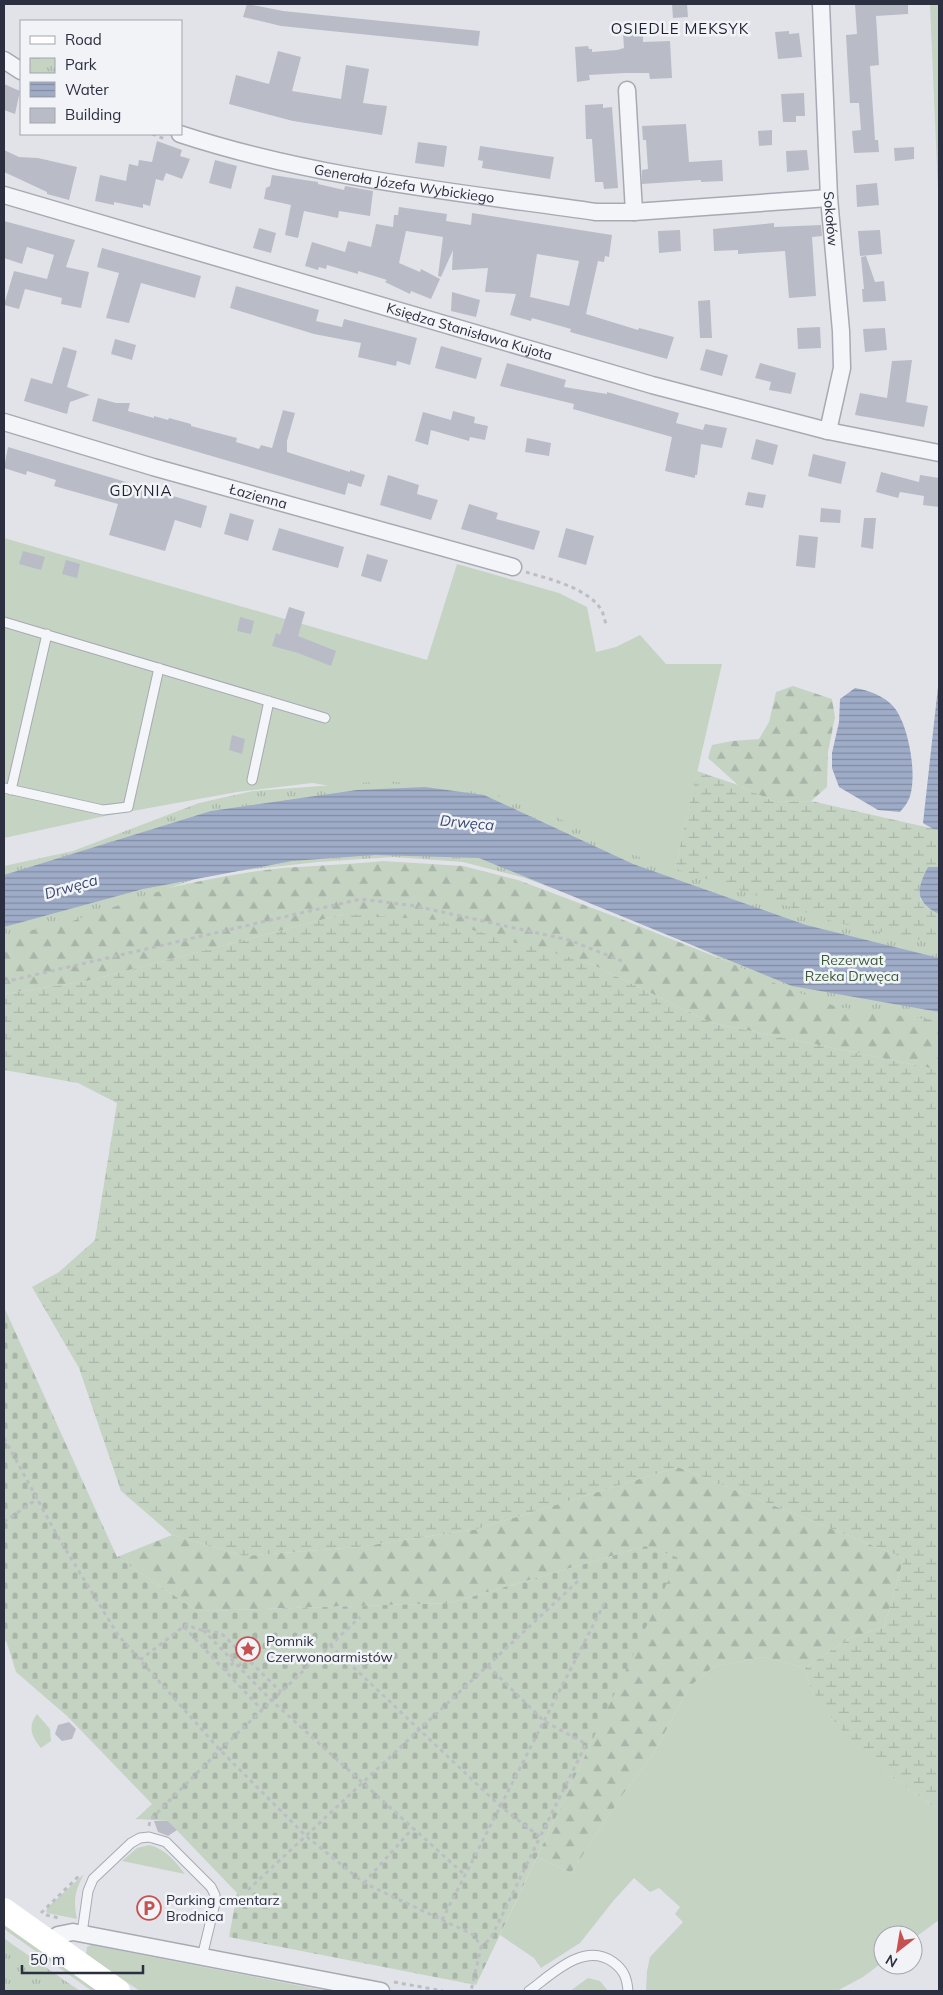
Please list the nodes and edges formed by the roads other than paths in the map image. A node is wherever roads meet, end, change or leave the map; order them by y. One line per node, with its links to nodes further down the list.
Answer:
1 (821, 4): 9 (street, Sokołów)
2 (4, 60): 4 (street)
3 (4, 68): 5 (street)
4 (20, 72)
5 (20, 73)
6 (627, 90): 10 (street)
7 (174, 137): 10 (street, Generała Józefa Wybickiego)
8 (4, 195): 12 (street, Księdza Stanisława Kujota)
9 (829, 198): 10 (street, Generała Józefa Wybickiego); 12 (street, Sokołów)
10 (634, 212)
11 (4, 422): 14 (street, Łazienna)
12 (828, 431): 13 (street, Księdza Stanisława Kujota)
13 (939, 453)
14 (513, 568)
15 (4, 622): 16 (lane)
16 (48, 634): 17 (lane); 21 (lane)
17 (159, 668): 18 (lane); 21 (lane)
18 (269, 701): 19 (lane); 20 (lane)
19 (325, 718)
20 (252, 780)
21 (7, 789)
22 (4, 1910): 24 (main road)
23 (82, 1933): 24 (street); 25 (street); 25 (lane)
24 (51, 1943): 26 (main road)
25 (202, 1957): 27 (street)
26 (118, 1991)
27 (381, 1991)
28 (529, 1991): 29 (lane)
29 (628, 1991)

